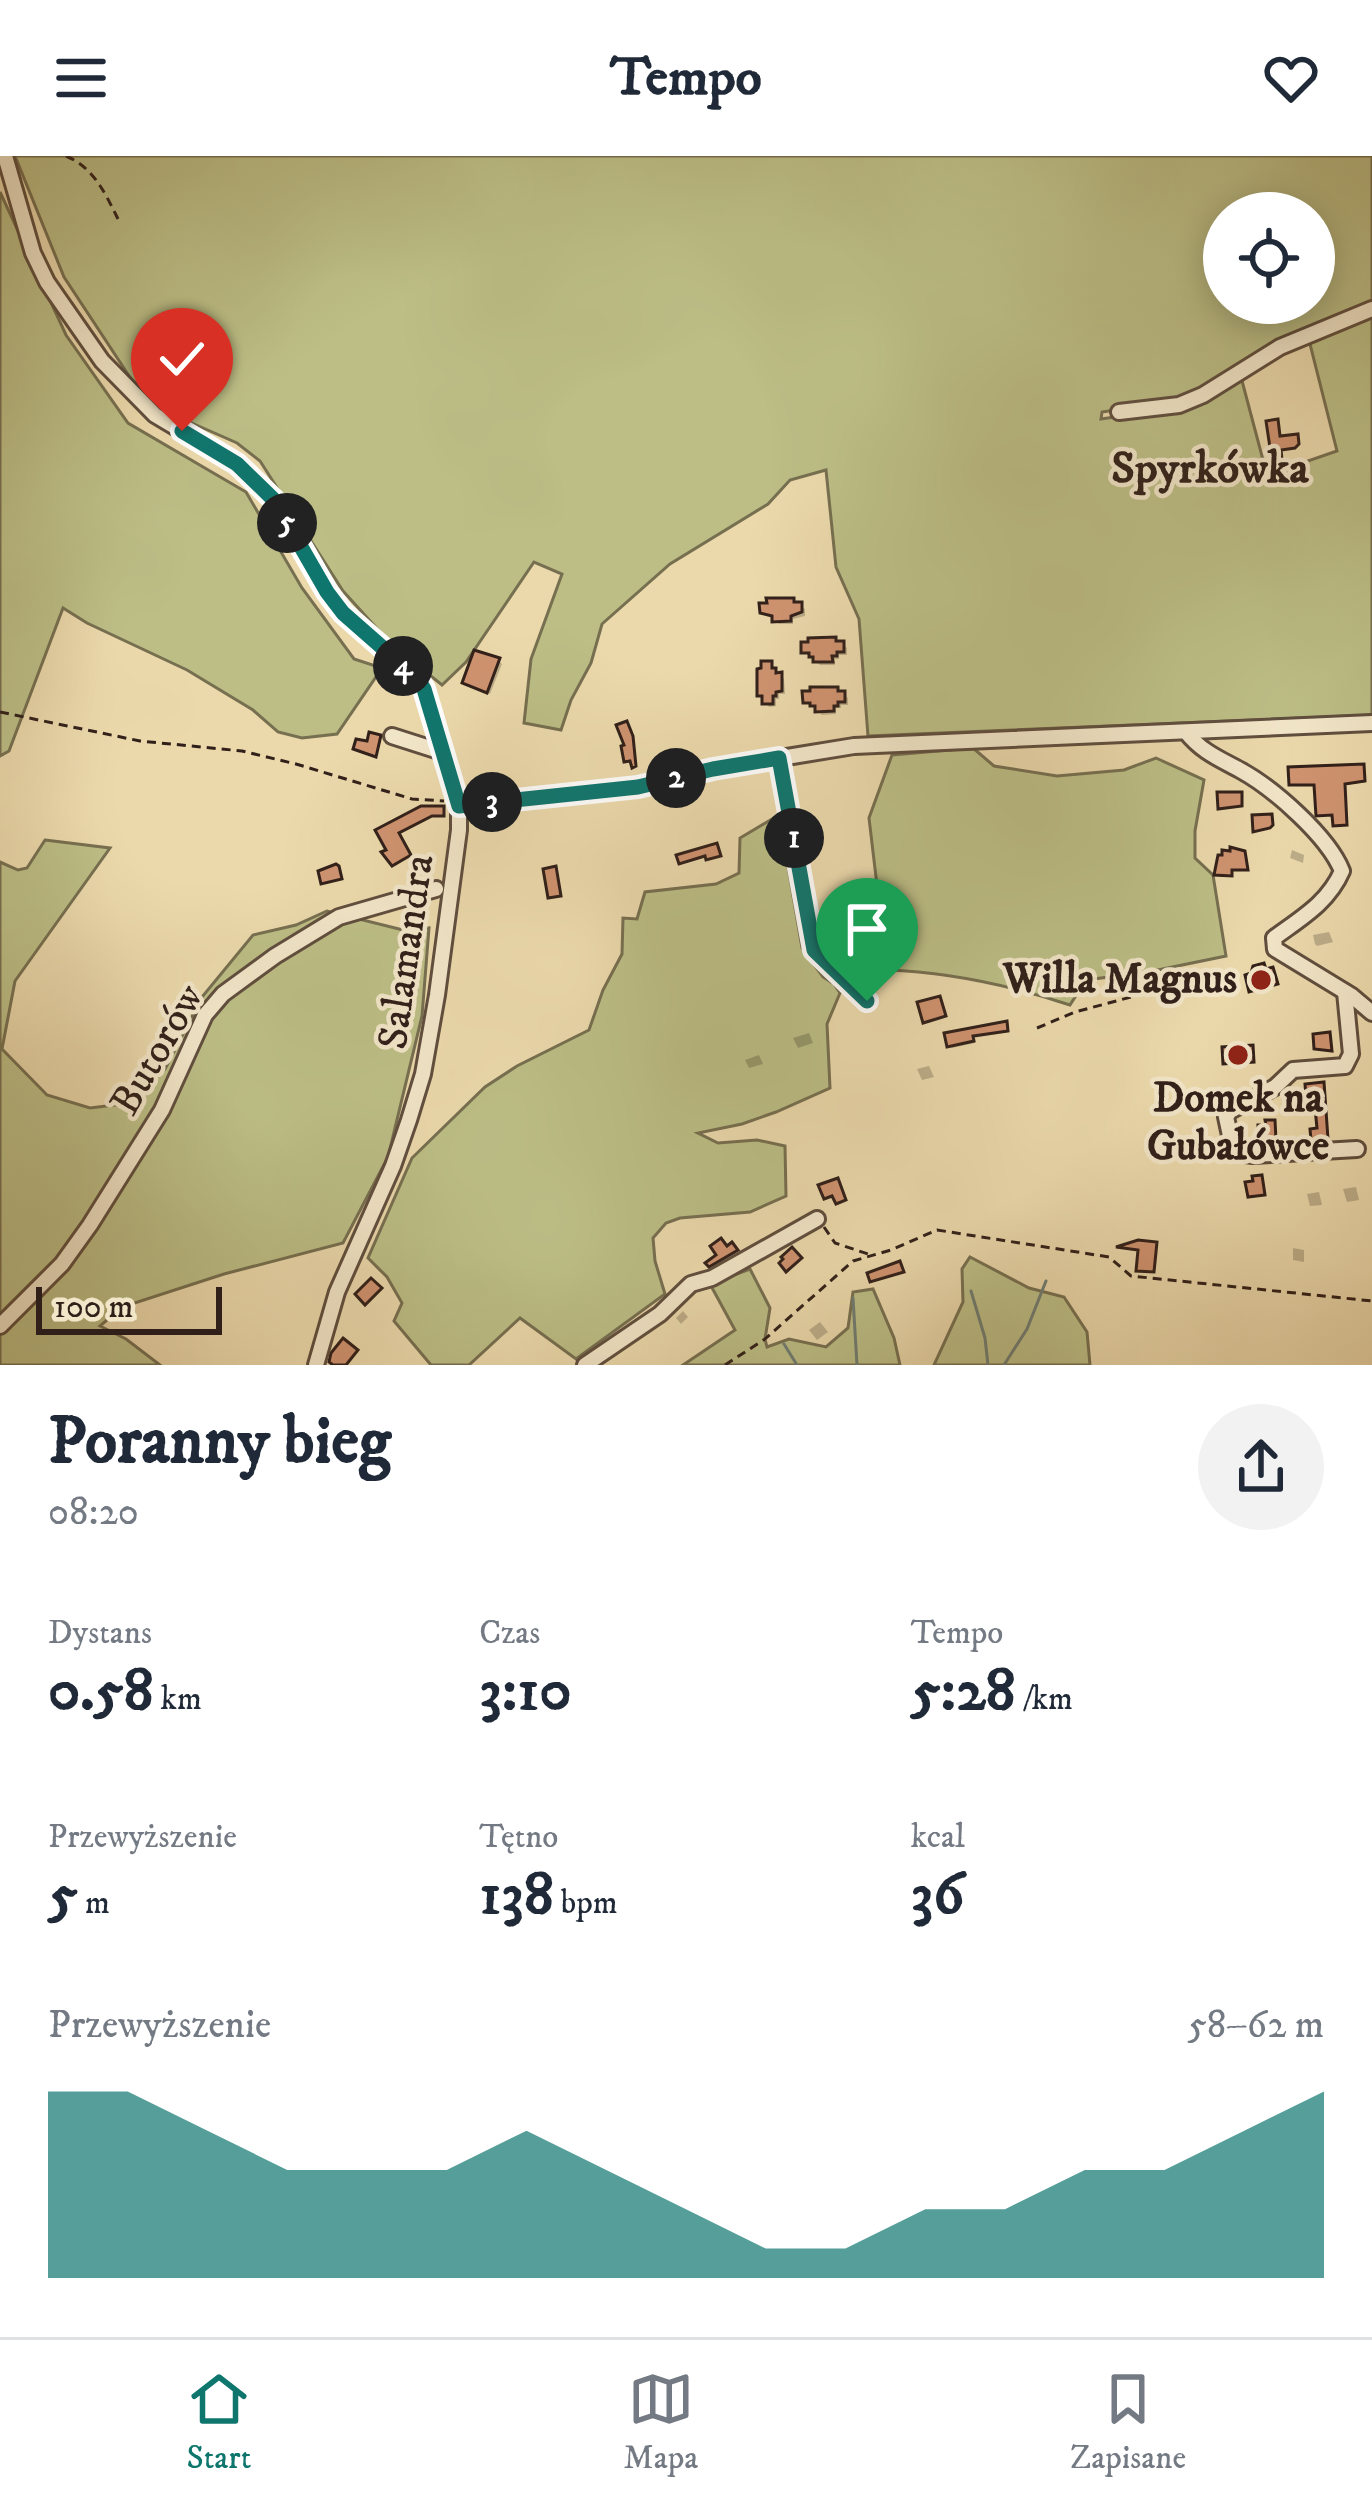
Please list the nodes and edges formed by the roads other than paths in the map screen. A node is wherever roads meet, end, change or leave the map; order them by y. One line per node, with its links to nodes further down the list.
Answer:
1 (5, 156): 7 (street)
2 (1372, 309): 3 (street)
3 (1119, 412)
4 (1372, 723): 5 (street, Salamandra)
5 (1186, 732): 8 (street, Salamandra); 11 (street)
6 (392, 736): 7 (street)
7 (442, 752): 9 (street)
8 (779, 758): 9 (street, Salamandra); 12 (street)
9 (458, 802): 10 (street, Salamandra)
10 (442, 889): 16 (street, Butorów); 17 (street, Salamandra)
11 (1346, 992): 13 (street); 14 (street)
12 (867, 1001)
13 (1372, 1013)
14 (1357, 1149)
15 (817, 1219): 18 (street)
16 (0, 1326)
17 (316, 1365)
18 (585, 1365)

